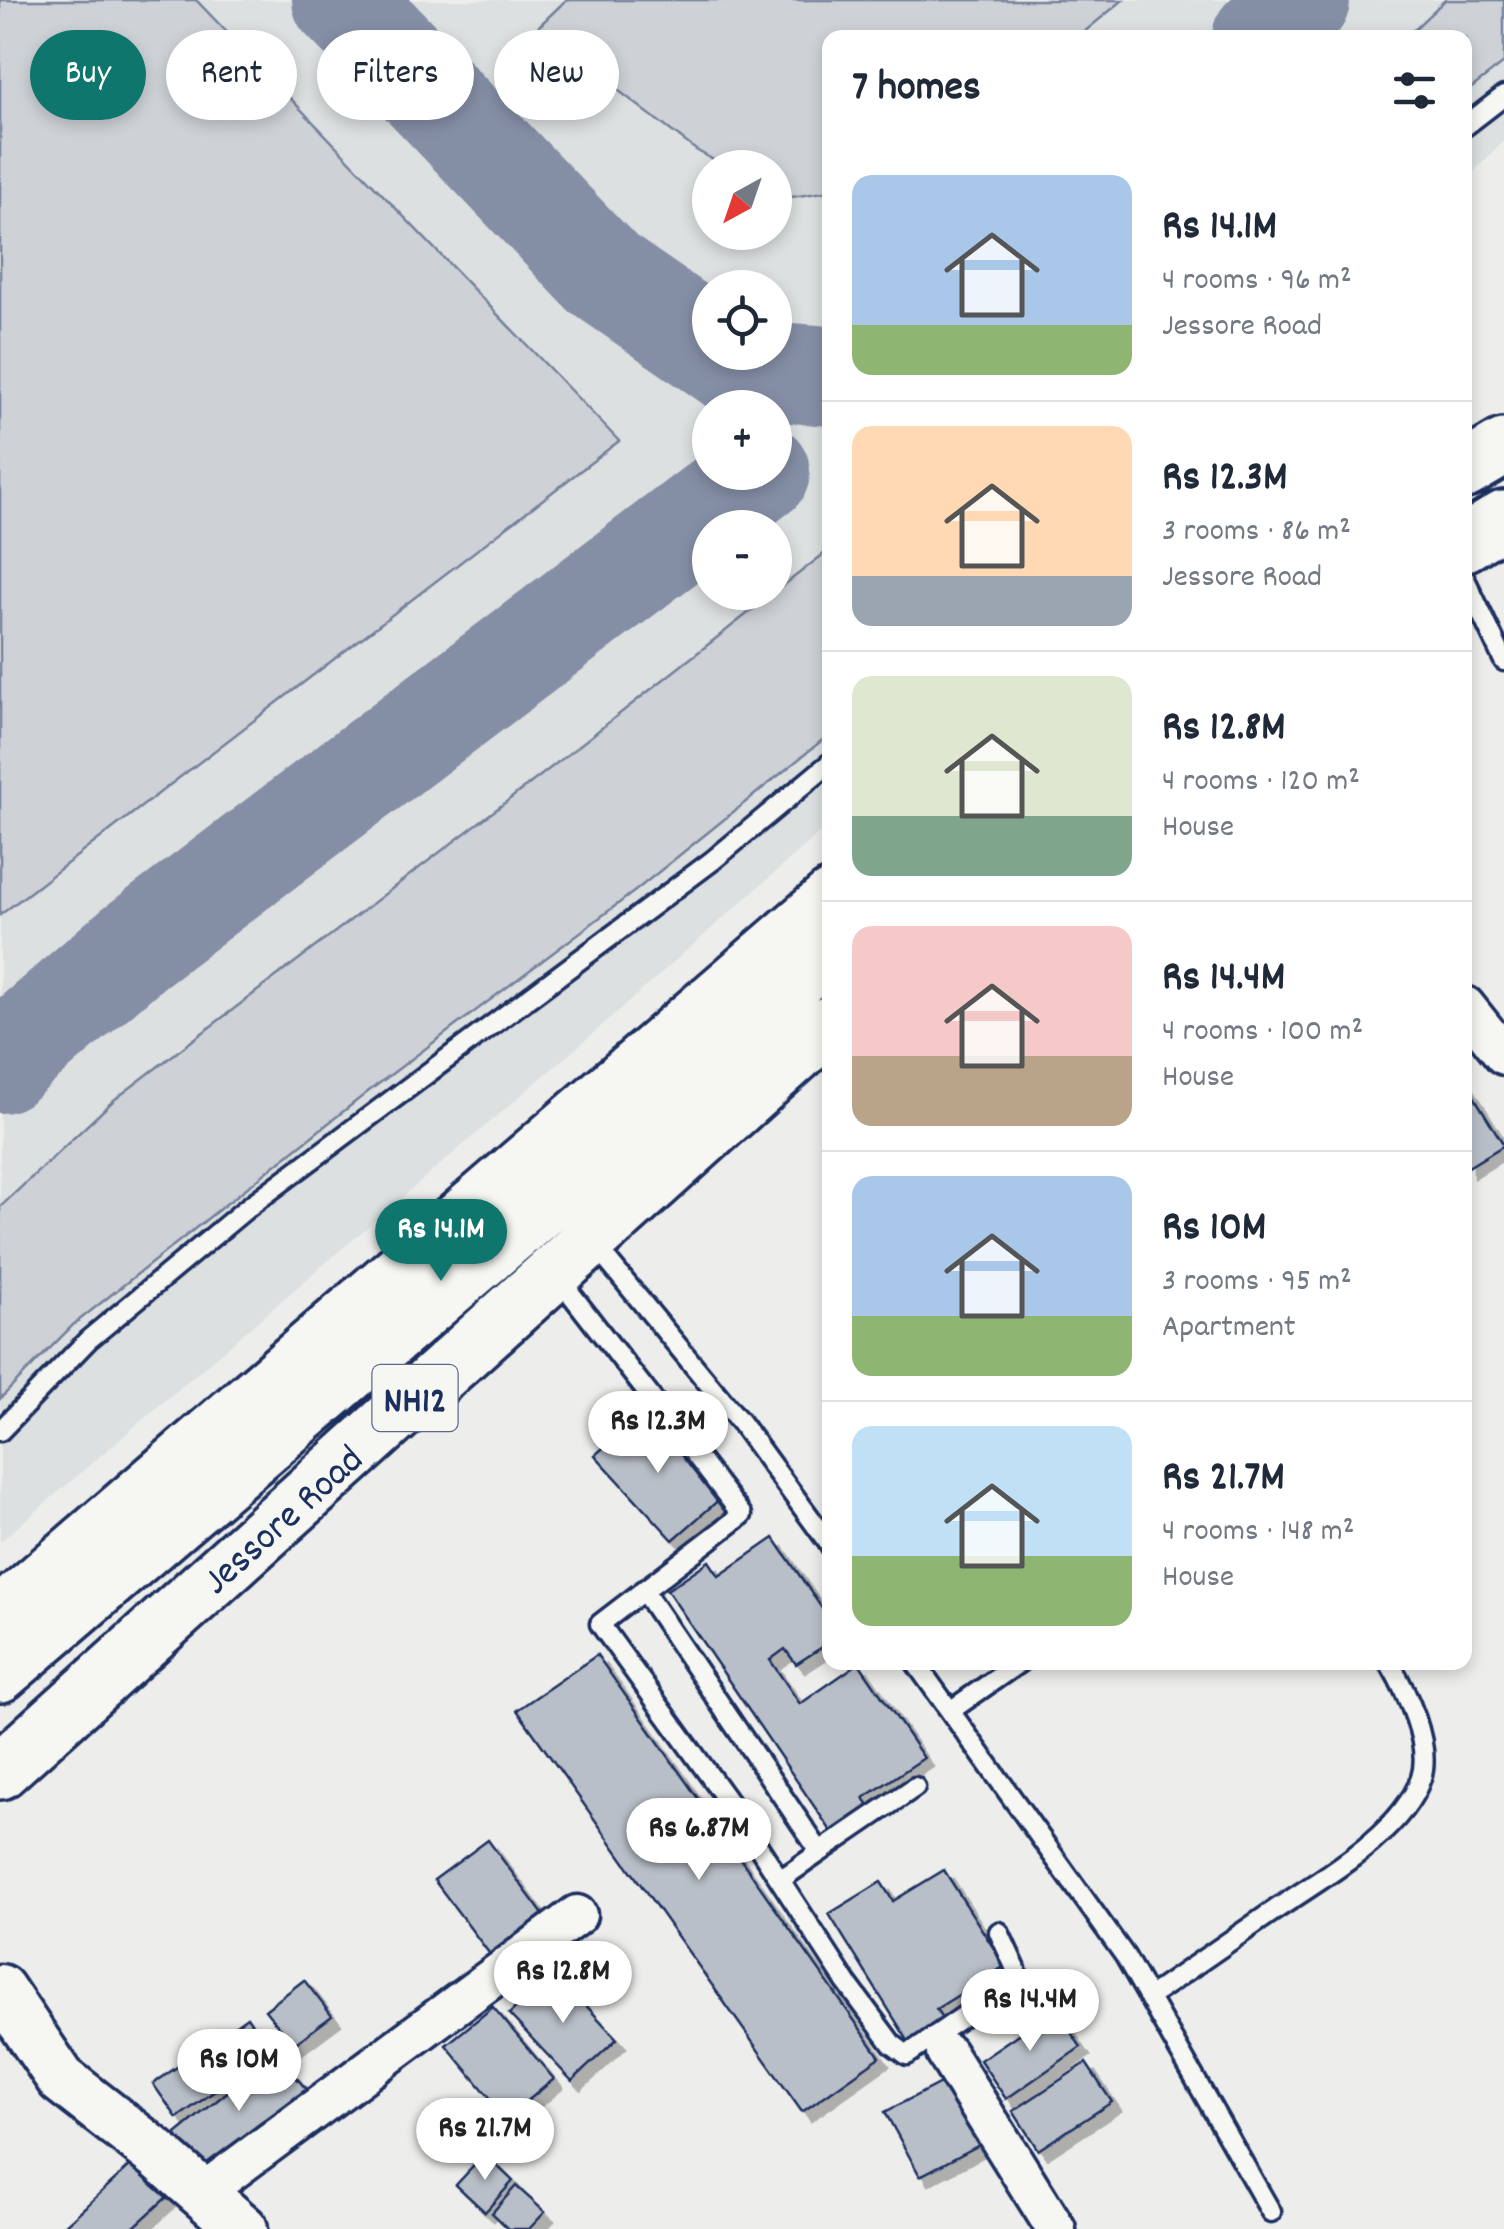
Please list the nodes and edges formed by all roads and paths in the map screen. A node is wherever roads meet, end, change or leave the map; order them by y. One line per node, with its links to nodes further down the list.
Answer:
1 (1504, 96): 2 (lane)
2 (1472, 121)
3 (1504, 447): 4 (highway)
4 (1472, 466)
5 (1504, 519): 6 (highway)
6 (1472, 539)
7 (1472, 595): 8 (lane)
8 (1504, 661)
9 (822, 769): 16 (lane)
10 (822, 902): 19 (street)
11 (822, 958): 23 (highway, NH12)
12 (1472, 1015): 14 (street)
13 (822, 1031): 15 (highway, Jessore Road / NH12)
14 (1504, 1054)
15 (572, 1256): 17 (lane); 18 (lane); 25 (highway, Jessore Road / NH12)
16 (0, 1431)
17 (822, 1535)
18 (643, 1590): 27 (lane); 28 (lane)
19 (0, 1611)
20 (922, 1670): 24 (lane)
21 (1008, 1670): 24 (lane)
22 (1394, 1670): 32 (lane)
23 (0, 1674)
24 (950, 1710): 32 (lane)
25 (0, 1771)
26 (914, 1787): 27 (lane)
27 (820, 1852): 28 (lane)
28 (780, 1880): 30 (lane)
29 (577, 1915): 34 (street)
30 (999, 1932)
31 (0, 1989): 34 (street)
32 (1149, 1997): 35 (lane)
33 (946, 2053): 37 (street)
34 (202, 2193): 36 (street)
35 (1270, 2212)
36 (243, 2229)
37 (1056, 2229)

